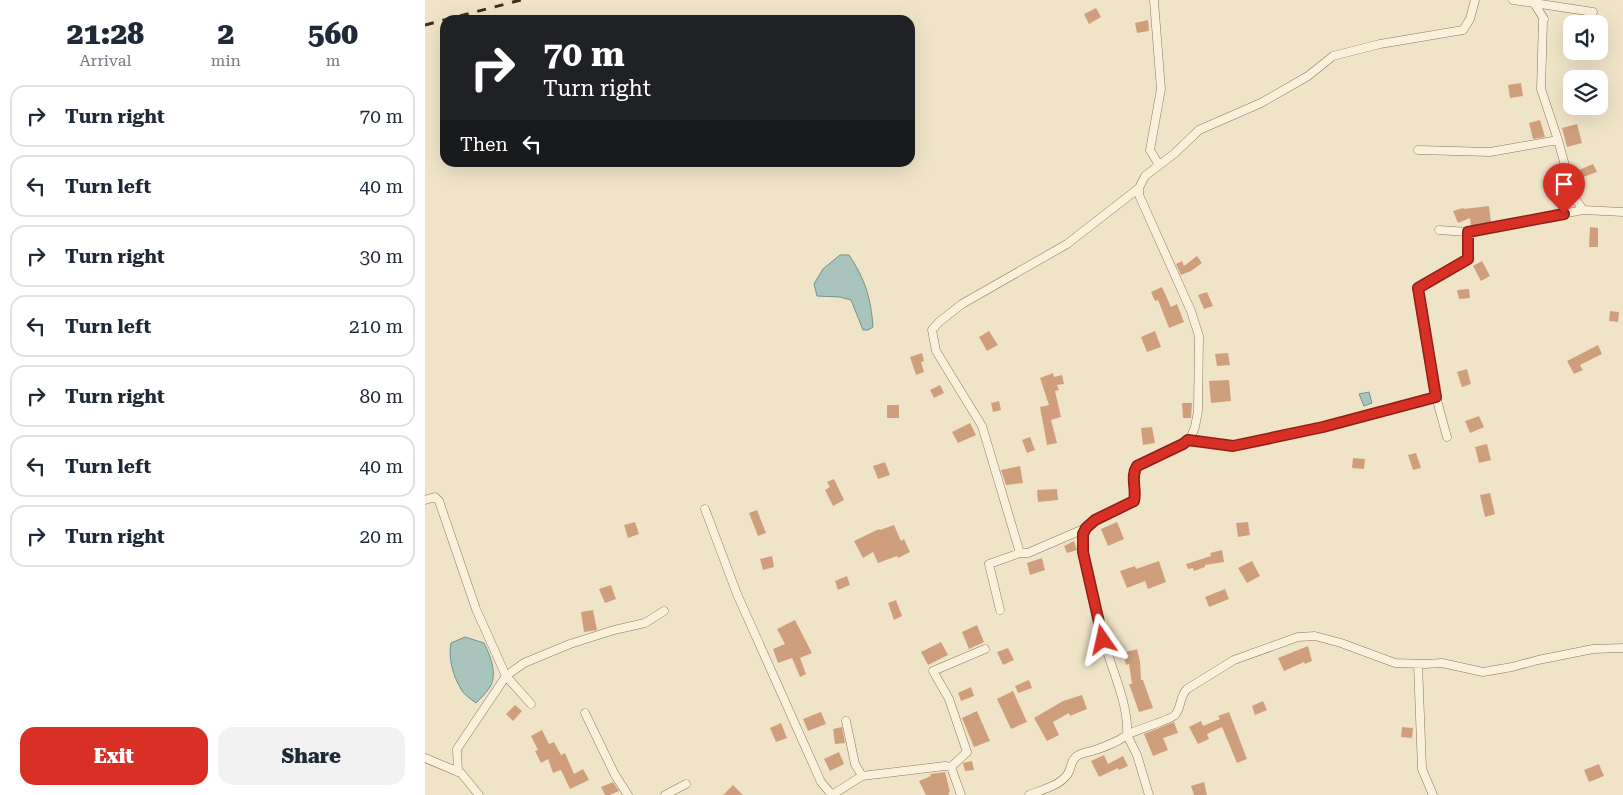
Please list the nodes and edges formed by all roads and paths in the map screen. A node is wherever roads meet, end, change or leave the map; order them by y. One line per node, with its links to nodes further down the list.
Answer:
1 (1475, 0): 8 (street)
2 (1513, 0): 4 (street)
3 (1154, 2): 8 (street)
4 (1534, 4): 5 (street); 6 (street)
5 (1593, 12)
6 (1558, 140): 7 (street); 10 (street)
7 (1418, 150)
8 (1159, 165): 9 (street)
9 (1139, 188): 16 (street); 20 (street)
10 (1583, 210): 11 (street); 13 (street)
11 (1623, 212)
12 (1439, 230): 13 (street)
13 (1468, 232): 14 (street)
14 (1436, 397): 15 (street); 16 (street)
15 (1447, 437)
16 (1188, 440): 19 (street)
17 (425, 500): 26 (street)
18 (705, 509): 39 (street)
19 (1086, 528): 20 (street); 30 (street)
20 (1020, 553): 21 (street)
21 (1000, 610)
22 (664, 611): 26 (street)
23 (1623, 648): 25 (street)
24 (985, 649): 32 (street)
25 (1418, 664): 30 (street); 43 (street)
26 (506, 676): 27 (street); 33 (street)
27 (531, 704)
28 (585, 713): 37 (street)
29 (846, 721): 34 (street)
30 (1127, 734): 41 (street); 42 (street)
31 (425, 758): 33 (street)
32 (951, 767): 34 (street); 40 (street)
33 (458, 772): 36 (street)
34 (862, 776): 39 (street)
35 (686, 784): 38 (street)
36 (479, 795)
37 (628, 795)
38 (665, 795)
39 (832, 795)
40 (961, 795)
41 (1029, 795)
42 (1149, 795)
43 (1433, 795)

